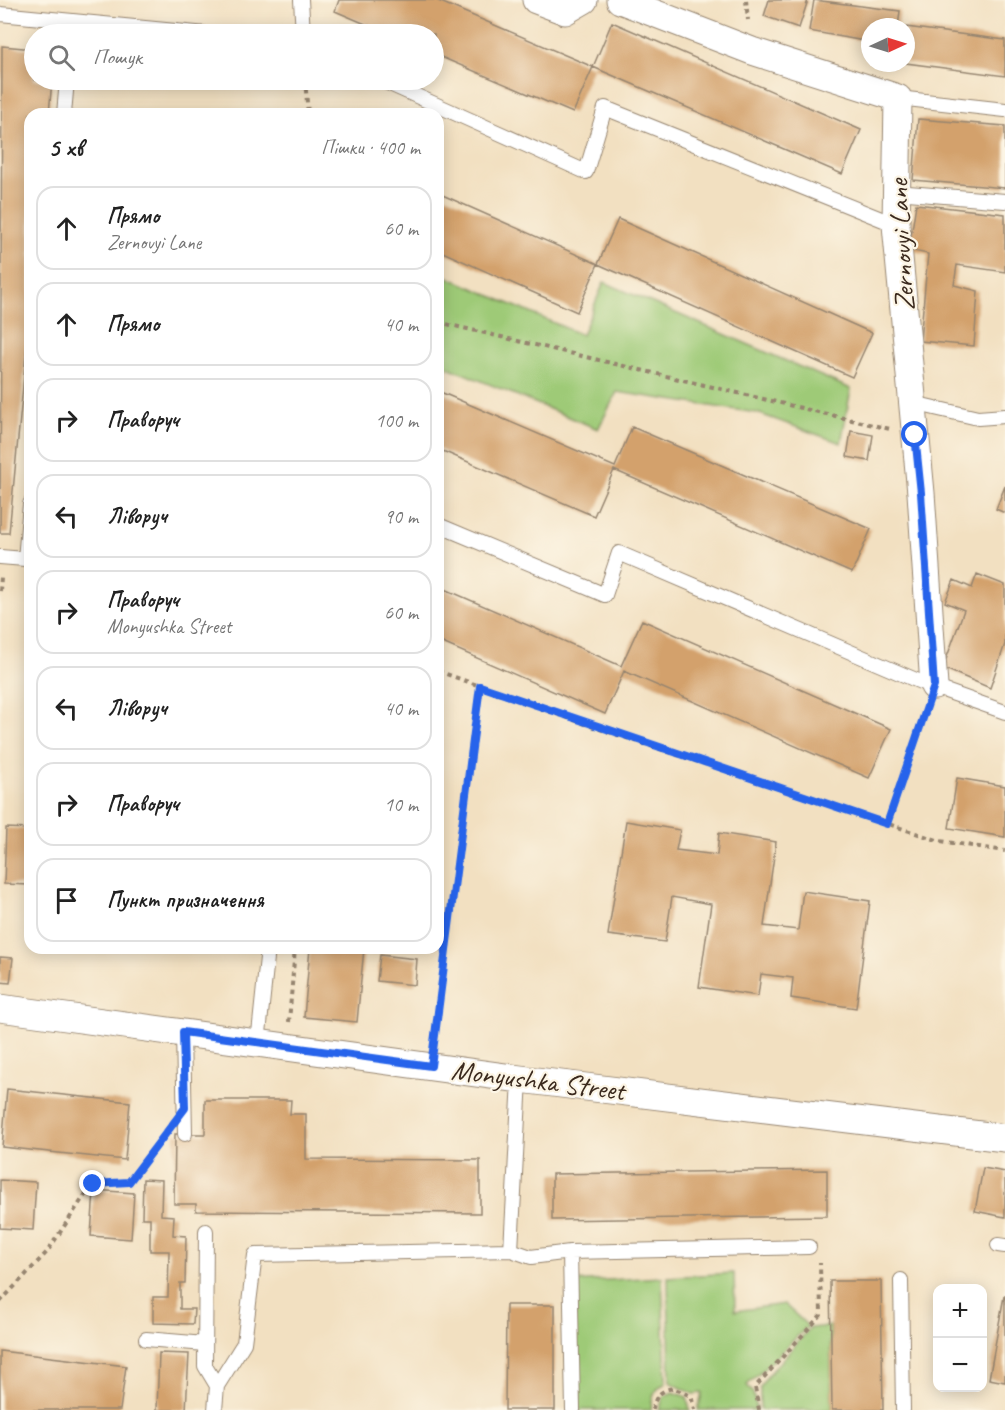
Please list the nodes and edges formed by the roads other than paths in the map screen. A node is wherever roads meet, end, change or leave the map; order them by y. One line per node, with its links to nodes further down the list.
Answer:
1 (301, 0): 7 (lane)
2 (536, 0): 3 (street)
3 (584, 0)
4 (620, 0): 10 (street)
5 (0, 14): 6 (lane)
6 (51, 24)
7 (302, 24)
8 (66, 90): 11 (lane)
9 (403, 90): 12 (lane)
10 (898, 98): 14 (lane); 15 (street, Zernovyi Lane)
11 (65, 108)
12 (443, 108)
13 (444, 108): 17 (lane)
14 (1005, 111)
15 (896, 192): 16 (lane); 17 (street, Zernovyi Lane)
16 (1005, 201)
17 (896, 225): 18 (street, Zernovyi Lane)
18 (913, 403): 19 (lane); 23 (street, Zernovyi Lane)
19 (1005, 416)
20 (444, 528): 23 (lane)
21 (0, 557): 22 (lane)
22 (24, 559)
23 (934, 686): 24 (lane)
24 (1005, 712)
25 (267, 954): 28 (lane)
26 (0, 1008): 27 (street, Monyushka Street)
27 (183, 1032): 28 (street, Monyushka Street); 30 (lane)
28 (258, 1042): 29 (street, Monyushka Street)
29 (520, 1078): 31 (street, Monyushka Street); 34 (lane)
30 (185, 1134)
31 (1005, 1138)
32 (206, 1231): 38 (lane)
33 (809, 1247): 35 (lane)
34 (511, 1250): 35 (lane); 39 (lane)
35 (570, 1252): 41 (lane)
36 (901, 1280): 42 (lane)
37 (146, 1339): 38 (lane)
38 (205, 1344): 39 (lane)
39 (217, 1386): 40 (lane)
40 (215, 1410)
41 (573, 1410)
42 (903, 1410)

